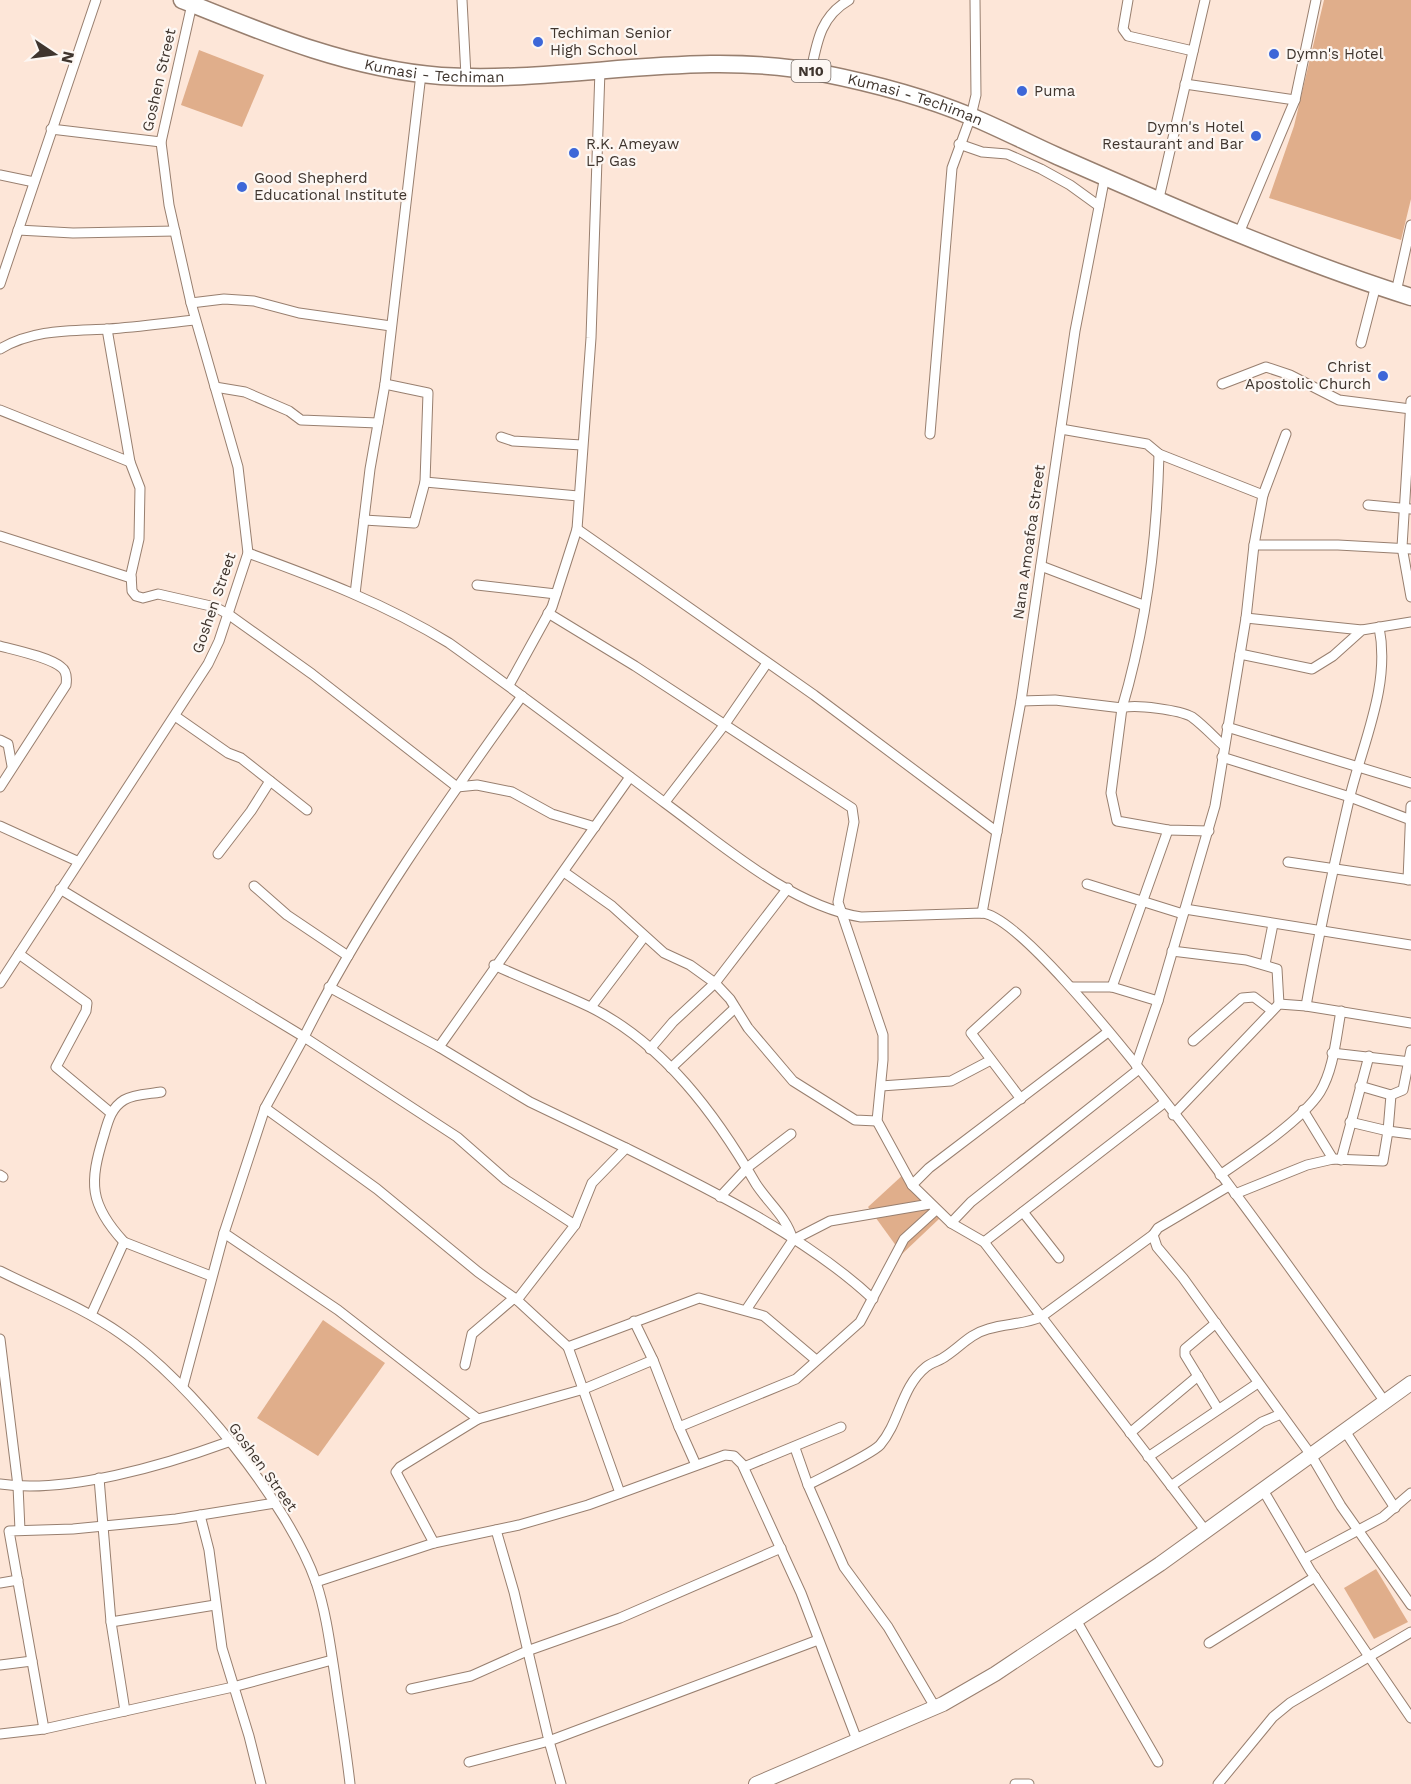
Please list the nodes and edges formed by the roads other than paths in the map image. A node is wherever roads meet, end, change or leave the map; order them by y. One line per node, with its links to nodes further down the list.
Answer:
1 (96, 0): 17 (street)
2 (462, 0): 13 (street)
3 (849, 0): 11 (street)
4 (975, 0): 16 (street)
5 (1128, 0): 9 (street)
6 (1205, 0): 9 (street)
7 (1316, 0): 15 (street)
8 (187, 2): 12 (highway, Kumasi - Techiman / N10); 18 (street, Goshen Street)
9 (1193, 51): 14 (street)
10 (600, 70): 11 (highway, Kumasi - Techiman / N10); 13 (highway, Kumasi - Techiman / N10); 49 (street)
11 (811, 71): 16 (highway, Kumasi - Techiman / N10)
12 (421, 74): 13 (highway, Kumasi - Techiman / N10); 34 (street)
13 (466, 76)
14 (1185, 84): 15 (street); 23 (street)
15 (1295, 100): 28 (street)
16 (971, 116): 19 (street); 21 (highway, Kumasi - Techiman / N10)
17 (51, 129): 18 (street); 22 (street)
18 (160, 142): 27 (street, Goshen Street)
19 (959, 144): 24 (street); 45 (street)
20 (0, 175): 22 (street)
21 (1105, 176): 23 (highway, Kumasi - Techiman / N10); 24 (street, Nana Amoafoa Street)
22 (34, 182): 26 (street)
23 (1159, 198): 28 (highway, Kumasi - Techiman / N10)
24 (1099, 206): 44 (street, Nana Amoafoa Street)
25 (1411, 225): 31 (street)
26 (18, 230): 27 (street); 29 (street)
27 (175, 231): 32 (street, Goshen Street)
28 (1239, 233): 30 (highway, Kumasi - Techiman / N10)
29 (0, 284)
30 (1376, 285): 31 (highway, Kumasi - Techiman / N10); 36 (street)
31 (1403, 294)
32 (191, 303): 33 (street, Goshen Street); 34 (street)
33 (195, 320): 35 (street); 40 (street, Goshen Street)
34 (391, 326): 38 (street)
35 (107, 329): 37 (street); 51 (street)
36 (1361, 342)
37 (0, 349)
38 (385, 384): 43 (street); 53 (street)
39 (1222, 384): 41 (street)
40 (215, 387): 43 (street); 63 (street, Goshen Street)
41 (1410, 407): 48 (street)
42 (0, 410): 51 (street)
43 (378, 423): 58 (street)
44 (1061, 429): 50 (street); 64 (street, Nana Amoafoa Street)
45 (930, 434)
46 (1286, 434): 54 (street)
47 (501, 437): 49 (street)
48 (1409, 442): 52 (street)
49 (582, 445): 55 (street)
50 (1159, 454): 54 (street); 70 (street)
51 (130, 462): 65 (street)
52 (1408, 476): 57 (street)
53 (425, 482): 55 (street); 58 (street)
54 (1263, 495): 61 (street)
55 (578, 496): 59 (street)
56 (1368, 505): 57 (street)
57 (1408, 509): 62 (street)
58 (364, 520): 67 (street)
59 (577, 529): 68 (street); 79 (street)
60 (0, 536): 65 (street)
61 (1254, 545): 62 (street); 73 (street)
62 (1406, 548): 69 (street)
63 (248, 552): 67 (street); 72 (street, Goshen Street)
64 (1041, 566): 70 (street); 82 (street, Nana Amoafoa Street)
65 (131, 578): 72 (street)
66 (477, 585): 68 (street)
67 (355, 594): 80 (street)
68 (556, 594): 71 (street)
69 (1411, 597)
70 (1143, 605): 83 (street)
71 (548, 613): 80 (street); 85 (street)
72 (228, 614): 84 (street, Goshen Street); 96 (street)
73 (1246, 618): 76 (street); 78 (street)
74 (1411, 621): 75 (street)
75 (1379, 627): 76 (street); 91 (street)
76 (1362, 630): 78 (street)
77 (0, 646): 90 (street)
78 (1240, 654): 86 (street)
79 (767, 663): 85 (street); 106 (street)
80 (509, 685): 81 (street)
81 (522, 696): 92 (street); 96 (street)
82 (1021, 701): 83 (street); 106 (street, Nana Amoafoa Street)
83 (1122, 708): 88 (street); 104 (street)
84 (175, 716): 93 (street); 108 (street, Goshen Street)
85 (725, 724): 98 (street); 120 (street)
86 (1227, 727): 88 (street); 91 (street)
87 (0, 740): 90 (street)
88 (1224, 746): 89 (street)
89 (1222, 757): 97 (street); 105 (street)
90 (12, 766): 95 (street)
91 (1360, 766): 94 (street); 97 (street)
92 (630, 777): 98 (street); 103 (street)
93 (270, 781): 100 (street); 107 (street)
94 (1411, 783)
95 (0, 787)
96 (457, 787): 103 (street); 127 (street)
97 (1350, 797): 101 (street); 110 (street)
98 (665, 802): 115 (street)
99 (1411, 806): 101 (street)
100 (307, 810)
101 (1411, 820): 112 (street)
102 (0, 826): 108 (street)
103 (595, 827): 111 (street)
104 (1168, 830): 105 (street); 117 (street)
105 (1209, 831): 118 (street)
106 (998, 832): 119 (street, Nana Amoafoa Street)
107 (218, 854)
108 (77, 861): 116 (street, Goshen Street)
109 (1288, 862): 110 (street)
110 (1334, 871): 112 (street); 122 (street)
111 (564, 872): 123 (street); 129 (street)
112 (1409, 880)
113 (1087, 884): 117 (street)
114 (254, 886): 127 (street)
115 (788, 888): 120 (street); 131 (street)
116 (60, 889): 126 (street, Goshen Street); 144 (street)
117 (1143, 901): 118 (street); 134 (street)
118 (1184, 912): 121 (street); 125 (street)
119 (982, 913): 120 (street); 133 (street)
120 (841, 914): 155 (street)
121 (1273, 924): 122 (street); 128 (street)
122 (1320, 928): 124 (street); 137 (street)
123 (644, 937): 131 (street); 138 (street)
124 (1411, 945)
125 (1172, 951): 128 (street); 136 (street)
126 (19, 954): 130 (street, Goshen Street); 163 (street)
127 (348, 956): 132 (street)
128 (1265, 964): 139 (street)
129 (495, 965): 138 (street); 146 (street)
130 (0, 983)
131 (715, 983): 140 (street); 147 (street)
132 (329, 987): 144 (street); 146 (street)
133 (1072, 987): 134 (street); 143 (street)
134 (1112, 987): 136 (street)
135 (1016, 992): 151 (street)
136 (1158, 1001): 153 (street)
137 (1306, 1006): 139 (street); 141 (street)
138 (591, 1007): 147 (street)
139 (1275, 1007): 145 (street); 164 (street)
140 (735, 1008): 154 (street); 165 (street)
141 (1341, 1011): 142 (street); 149 (street)
142 (1411, 1023)
143 (1108, 1032): 153 (street); 159 (street)
144 (304, 1037): 161 (street); 180 (street)
145 (1193, 1041)
146 (439, 1047): 170 (street)
147 (650, 1049): 154 (street)
148 (1411, 1050): 152 (street)
149 (1332, 1053): 150 (street); 162 (street)
150 (1369, 1056): 152 (street); 156 (street)
151 (991, 1060): 155 (street); 159 (street)
152 (1410, 1062): 158 (street)
153 (1138, 1067): 160 (street); 179 (street)
154 (671, 1068): 172 (street)
155 (881, 1086): 165 (street)
156 (1360, 1086): 158 (street); 166 (street)
157 (161, 1092): 163 (street)
158 (1391, 1095): 167 (street)
159 (1021, 1099): 174 (street)
160 (1164, 1102): 164 (street); 178 (street)
161 (265, 1108): 181 (street); 189 (street)
162 (1303, 1110): 171 (street); 173 (street)
163 (111, 1113): 184 (street)
164 (1173, 1115): 173 (street)
165 (877, 1121): 174 (street)
166 (1350, 1122): 167 (street); 171 (street)
167 (1388, 1131): 169 (street); 171 (street)
168 (791, 1134): 172 (street)
169 (1411, 1134)
170 (626, 1148): 176 (street); 180 (street)
171 (1337, 1159): 175 (street)
172 (748, 1167): 176 (street); 183 (street)
173 (1220, 1175): 175 (street)
174 (912, 1185): 177 (street)
175 (1232, 1190): 182 (street); 207 (street)
176 (720, 1197): 183 (street)
177 (933, 1207): 179 (street); 183 (street); 190 (street)
178 (1023, 1212): 185 (street); 186 (street)
179 (951, 1223): 185 (street)
180 (574, 1225): 189 (street)
181 (224, 1233): 188 (street); 210 (street)
182 (1153, 1235): 193 (street); 195 (street)
183 (793, 1240): 190 (street); 191 (street)
184 (124, 1242): 188 (street); 192 (street)
185 (984, 1242): 193 (street)
186 (1059, 1258)
187 (0, 1271): 192 (street, Goshen Street)
188 (211, 1276): 203 (street)
189 (516, 1299): 197 (street); 200 (street)
190 (873, 1299): 199 (street)
191 (746, 1310): 194 (street); 199 (street)
192 (91, 1315): 203 (street, Goshen Street)
193 (1041, 1317): 214 (street); 223 (street)
194 (634, 1321): 197 (street); 198 (street)
195 (1216, 1323): 201 (street); 202 (street)
196 (0, 1339): 206 (street)
197 (568, 1347): 205 (street)
198 (653, 1360): 205 (street); 211 (street)
199 (816, 1360): 211 (street)
200 (465, 1365)
201 (1198, 1376): 208 (street); 214 (street)
202 (1258, 1383): 208 (street); 209 (street)
203 (183, 1386): 215 (street, Goshen Street)
204 (1409, 1388): 207 (street)
205 (584, 1389): 210 (street); 227 (street)
206 (4, 1392): 224 (street)
207 (1385, 1402): 213 (street)
208 (1218, 1409): 218 (street)
209 (1281, 1413): 217 (street); 225 (street)
210 (478, 1419): 238 (street)
211 (679, 1427): 219 (street)
212 (841, 1427): 216 (street)
213 (1345, 1431): 217 (street); 230 (street)
214 (1130, 1433): 218 (street)
215 (228, 1442): 221 (street); 229 (street, Goshen Street)
216 (795, 1448): 220 (street); 223 (street)
217 (1311, 1455): 226 (street); 236 (street)
218 (1148, 1457): 225 (street)
219 (696, 1466): 220 (street); 227 (street)
220 (744, 1467): 239 (street)
221 (99, 1478): 224 (street); 232 (street)
222 (0, 1484): 224 (street)
223 (808, 1485): 259 (street)
224 (18, 1486): 233 (street)
225 (1171, 1486): 235 (street)
226 (1263, 1490): 235 (street); 240 (street)
227 (620, 1493): 234 (street)
228 (1411, 1493): 230 (street)
229 (274, 1503): 231 (street); 243 (street, Goshen Street)
230 (1395, 1508): 236 (street)
231 (200, 1515): 232 (street); 245 (street)
232 (104, 1526): 233 (street); 248 (street)
233 (20, 1530): 237 (street)
234 (496, 1530): 238 (street); 252 (street)
235 (1205, 1530): 247 (street)
236 (1359, 1530): 240 (street); 246 (street)
237 (4, 1531): 242 (street)
238 (434, 1543): 243 (street)
239 (781, 1548): 250 (street); 252 (street)
240 (1304, 1559): 241 (street)
241 (1315, 1577): 251 (street); 253 (street)
242 (18, 1580): 244 (street); 255 (street)
243 (316, 1582): 254 (street, Goshen Street)
244 (0, 1583)
245 (215, 1605): 248 (street); 257 (street)
246 (1411, 1605)
247 (1076, 1620): 259 (street); 267 (street)
248 (111, 1622): 260 (street)
249 (1411, 1632): 253 (street)
250 (818, 1640): 264 (street); 265 (street)
251 (1209, 1643)
252 (527, 1651): 258 (street); 265 (street)
253 (1367, 1657): 261 (street); 274 (street)
254 (332, 1659): 257 (street); 269 (street, Goshen Street)
255 (32, 1661): 256 (street); 262 (street)
256 (0, 1665)
257 (233, 1687): 260 (street); 268 (street)
258 (411, 1689)
259 (935, 1707): 264 (street)
260 (125, 1711): 262 (street)
261 (1411, 1718)
262 (44, 1729): 263 (street)
263 (0, 1734)
264 (857, 1740): 271 (street)
265 (549, 1741): 266 (street); 270 (street)
266 (469, 1762)
267 (1158, 1762)
268 (261, 1784)
269 (350, 1784)
270 (561, 1784)
271 (756, 1784)
272 (1015, 1784): 273 (street)
273 (1029, 1784)
274 (1218, 1784)

